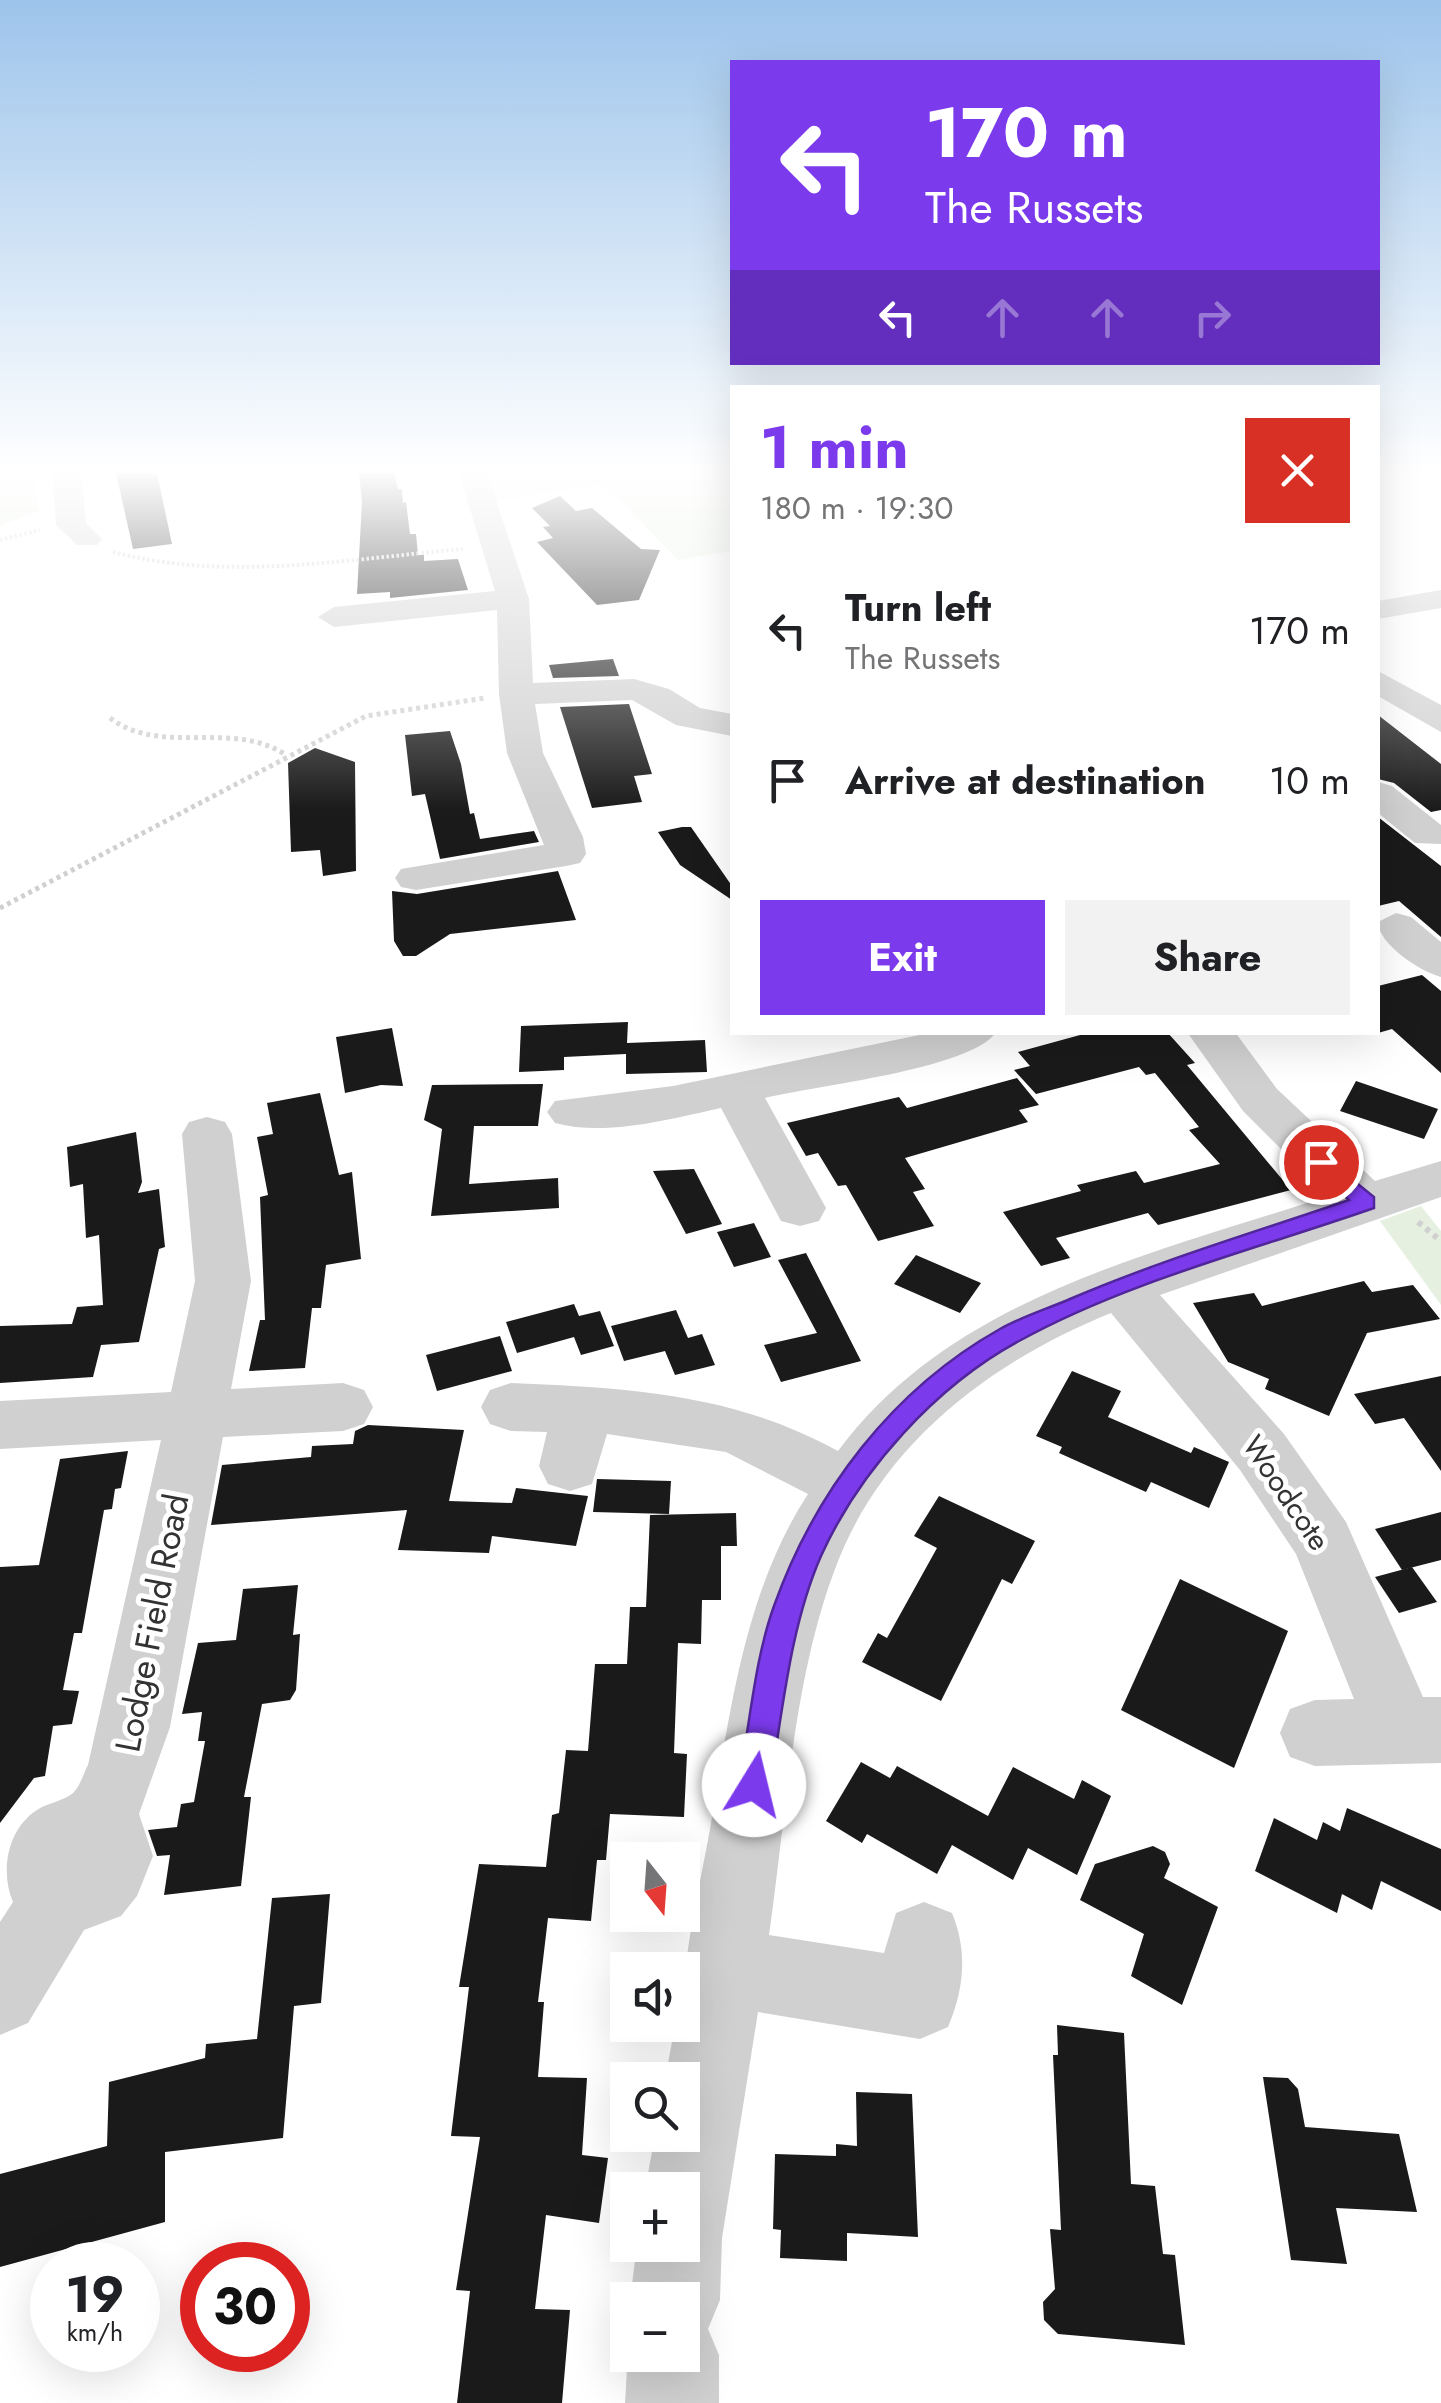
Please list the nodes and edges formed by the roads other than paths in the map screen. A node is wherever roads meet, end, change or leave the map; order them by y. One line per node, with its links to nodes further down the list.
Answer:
1 (509, 585): 2 (street)
2 (512, 599): 5 (street); 7 (street)
3 (1441, 599): 4 (street)
4 (1380, 610)
5 (334, 618)
6 (1380, 682): 8 (street)
7 (516, 694): 9 (street); 12 (street)
8 (1441, 721)
9 (730, 725)
10 (1380, 796): 11 (street)
11 (1422, 837)
12 (416, 878)
13 (966, 1035): 15 (street)
14 (1212, 1035): 20 (street)
15 (736, 1090): 16 (street); 19 (street)
16 (572, 1112)
17 (206, 1134): 24 (street, Lodge Field Road)
18 (1441, 1179): 20 (street)
19 (773, 1189)
20 (1366, 1202): 21 (street)
21 (1122, 1287): 26 (street); 27 (street, Woodcote)
22 (343, 1407): 24 (street)
23 (511, 1408): 26 (street)
24 (194, 1415): 25 (street); 31 (street, Lodge Field Road)
25 (0, 1425)
26 (846, 1485): 30 (street)
27 (1421, 1730): 28 (street, Woodcote)
28 (1315, 1733)
29 (924, 1940): 30 (street)
30 (723, 1967): 32 (street)
31 (0, 1994)
32 (691, 2172)
33 (673, 2372): 34 (street)
34 (672, 2403)

